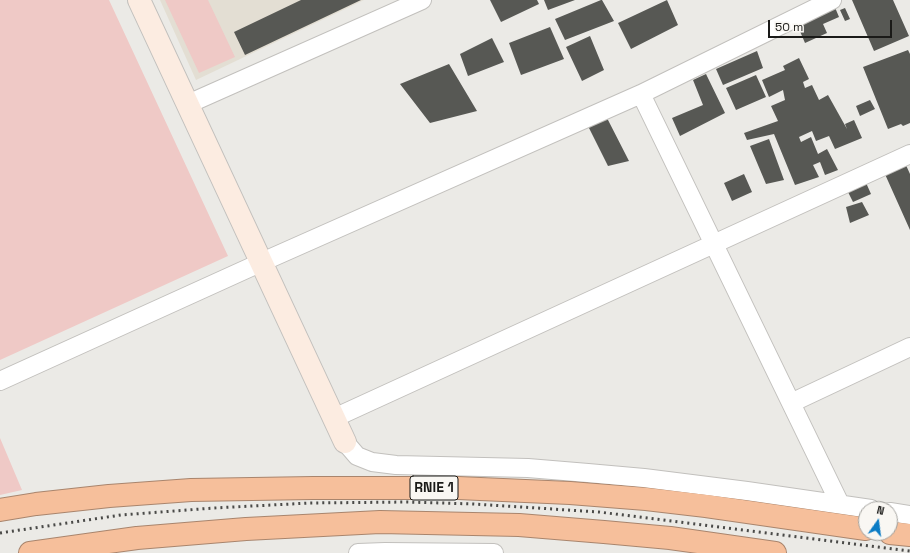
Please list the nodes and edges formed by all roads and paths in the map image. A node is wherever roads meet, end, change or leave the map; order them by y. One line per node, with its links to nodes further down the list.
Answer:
1 (139, 0): 5 (street)
2 (422, 0): 5 (street)
3 (832, 0): 4 (street)
4 (641, 94): 7 (street); 8 (street)
5 (188, 104): 8 (street)
6 (910, 154): 7 (street)
7 (714, 244): 11 (street); 12 (street)
8 (262, 262): 10 (street); 12 (street)
9 (910, 347): 11 (street)
10 (0, 381)
11 (791, 403): 14 (street)
12 (334, 418): 13 (street)
13 (345, 442): 14 (street)
14 (840, 504): 15 (street)
15 (858, 507)
16 (0, 510): 19 (highway, RNIE 1)
17 (898, 513): 18 (street)
18 (910, 515)
19 (858, 528)
20 (898, 534): 21 (highway)
21 (910, 536)
22 (385, 552): 24 (street); 25 (street)
23 (30, 553): 26 (highway)
24 (358, 553)
25 (494, 553)
26 (775, 553)

